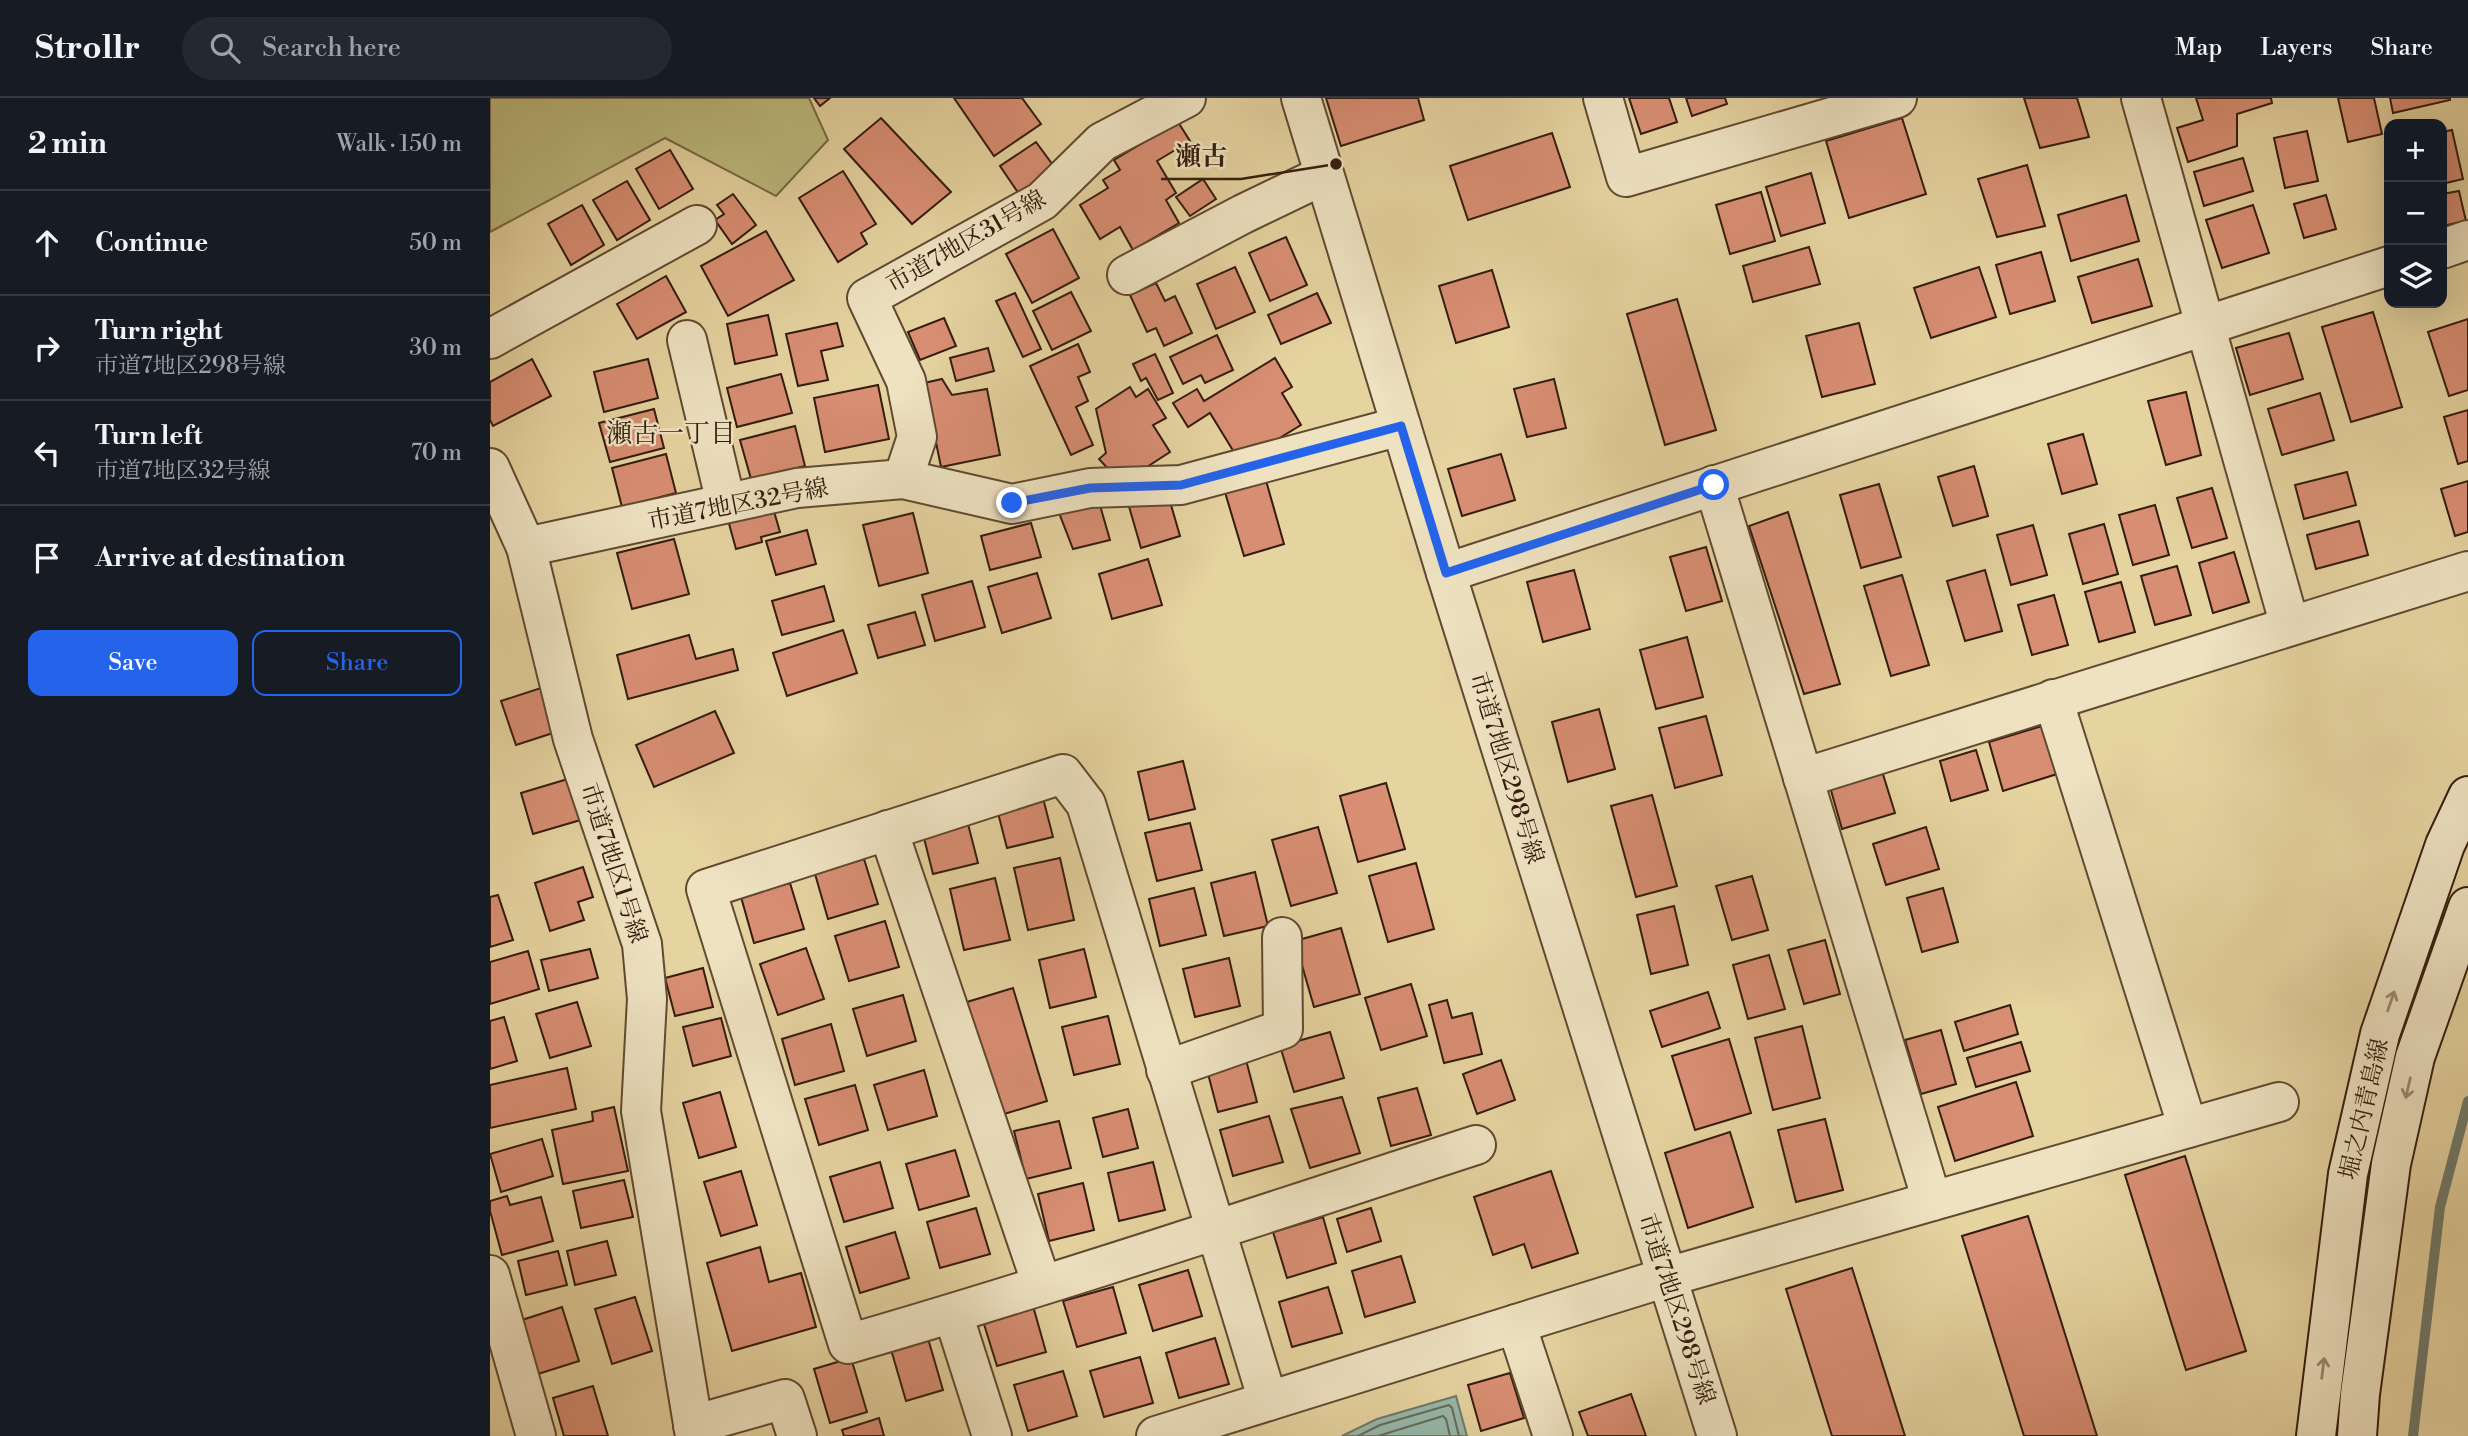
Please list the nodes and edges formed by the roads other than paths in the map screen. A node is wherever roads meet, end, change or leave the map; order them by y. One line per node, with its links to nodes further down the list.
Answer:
1 (1186, 98): 17 (street, 市道7地区31号線)
2 (1301, 98): 6 (street, 市道7地区298号線)
3 (1604, 98): 5 (street)
4 (2141, 98): 12 (street)
5 (1878, 101)
6 (1324, 175): 11 (street); 15 (street, 市道7地区298号線)
7 (697, 225): 13 (street)
8 (2468, 240): 9 (street)
9 (2447, 247)
10 (2384, 268): 12 (street)
11 (1127, 275)
12 (2205, 327): 18 (street); 23 (street)
13 (490, 339)
14 (687, 340): 19 (street)
15 (1401, 426): 17 (street, 市道7地区32号線); 22 (street, 市道7地区298号線)
16 (490, 468): 20 (street, 市道7地区1号線)
17 (903, 479): 19 (street, 市道7地区32号線)
18 (1714, 485): 22 (street); 25 (street)
19 (726, 503): 20 (street, 市道7地区32号線)
20 (512, 541): 42 (street, 市道7地区1号線)
21 (2468, 571): 23 (street)
22 (1446, 573): 37 (street, 市道7地区298号線)
23 (2290, 626): 24 (street)
24 (2053, 699): 25 (street); 32 (street)
25 (1803, 778): 34 (street)
26 (2468, 796): 49 (street, 堀之内青島線, one-way to 26)
27 (888, 830): 30 (street); 38 (street); 39 (street)
28 (2468, 907): 50 (street, 堀之内青島線, one-way to 50)
29 (1282, 937): 30 (street)
30 (1166, 1070): 35 (street)
31 (2279, 1102): 32 (street)
32 (2188, 1128): 34 (street)
33 (1476, 1145): 35 (street)
34 (1932, 1201): 37 (street)
35 (1214, 1230): 38 (street); 41 (street)
36 (490, 1276): 43 (street)
37 (1667, 1277): 40 (street); 48 (street, 市道7地区298号線)
38 (1042, 1285): 39 (street)
39 (953, 1314): 45 (street)
40 (1516, 1324): 41 (street); 47 (street)
41 (1268, 1401): 46 (street)
42 (694, 1430): 44 (street)
43 (536, 1436)
44 (797, 1436)
45 (992, 1436)
46 (1156, 1436)
47 (1553, 1436)
48 (1717, 1436)
49 (2316, 1436)
50 (2357, 1436)

